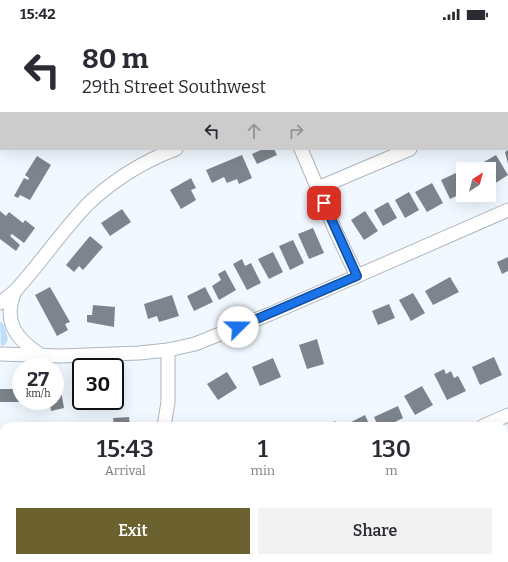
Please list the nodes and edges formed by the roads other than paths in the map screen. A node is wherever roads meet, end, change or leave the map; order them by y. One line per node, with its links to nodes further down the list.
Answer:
1 (0, 116): 2 (street)
2 (0, 138)
3 (174, 150): 9 (street)
4 (301, 150): 6 (street)
5 (408, 150): 6 (street)
6 (318, 188): 8 (street)
7 (508, 210): 8 (street)
8 (357, 276): 11 (street)
9 (15, 291): 10 (street); 13 (street)
10 (0, 303)
11 (168, 350): 13 (street); 15 (street)
12 (0, 354): 13 (street)
13 (42, 356)
14 (508, 415): 16 (street)
15 (165, 422)
16 (492, 422)

